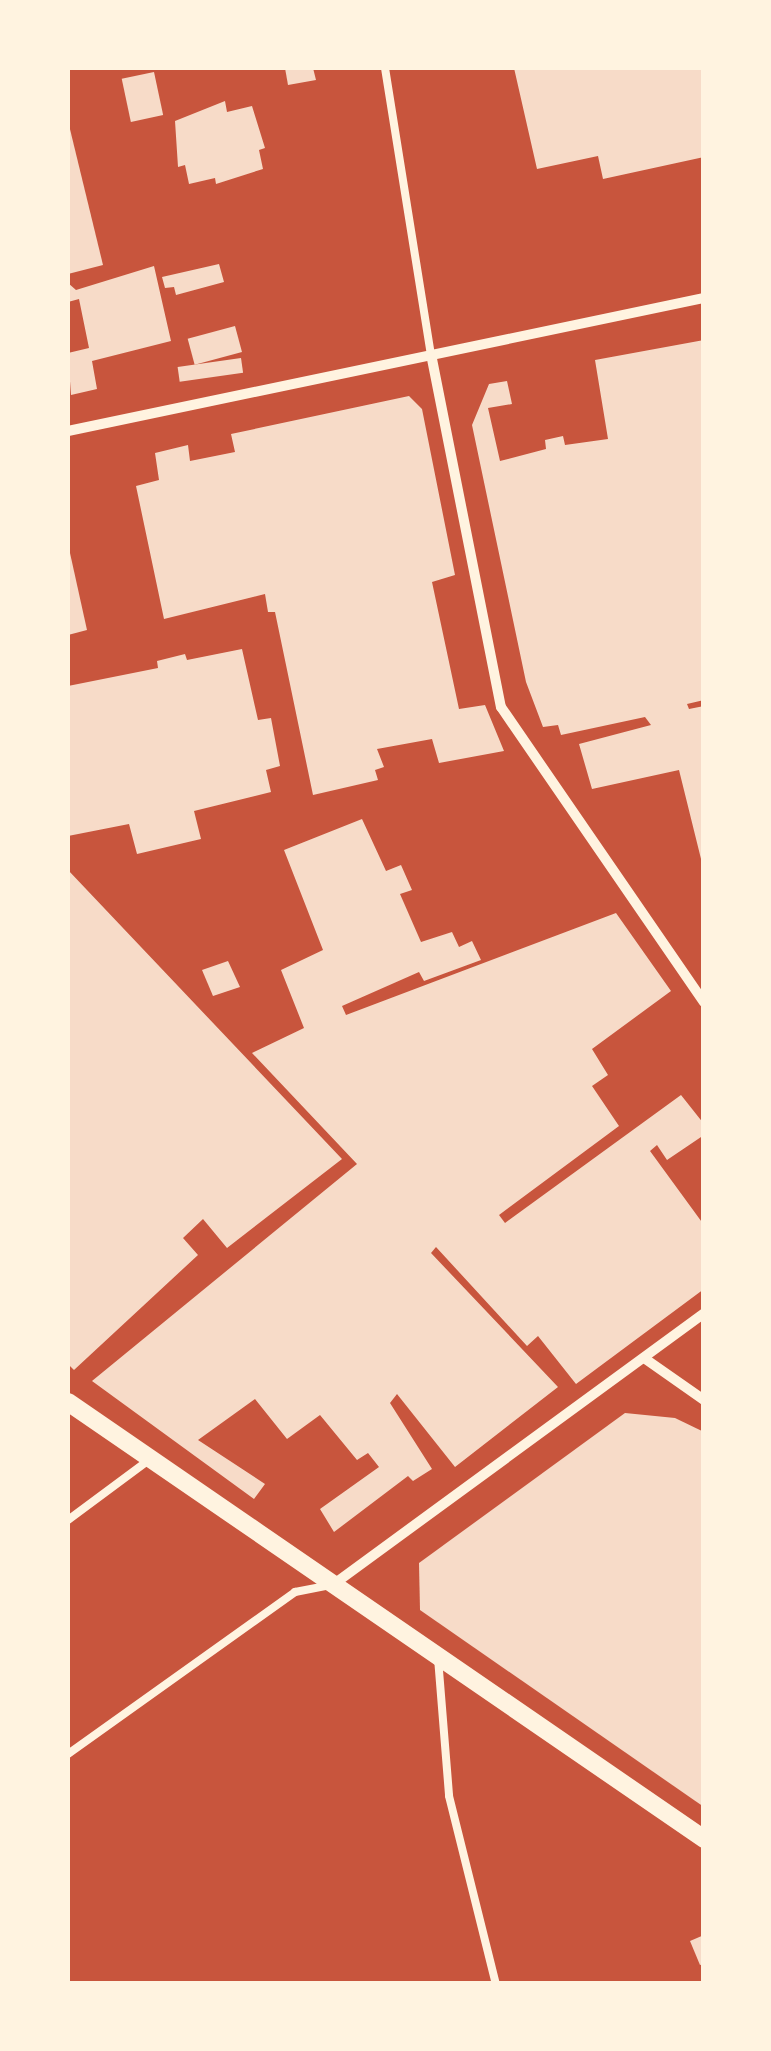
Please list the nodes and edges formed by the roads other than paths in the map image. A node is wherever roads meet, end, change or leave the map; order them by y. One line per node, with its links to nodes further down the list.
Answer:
1 (385, 68): 3 (lane)
2 (704, 298): 3 (street)
3 (431, 354): 4 (street); 5 (street)
4 (68, 431)
5 (704, 1002)
6 (704, 1313): 7 (street)
7 (644, 1358): 8 (street); 12 (street)
8 (704, 1400)
9 (68, 1402): 10 (street)
10 (150, 1460): 11 (lane); 12 (street)
11 (68, 1520)
12 (334, 1584): 13 (street); 14 (lane)
13 (438, 1653): 15 (street); 16 (lane)
14 (68, 1754)
15 (704, 1839)
16 (496, 1984)

